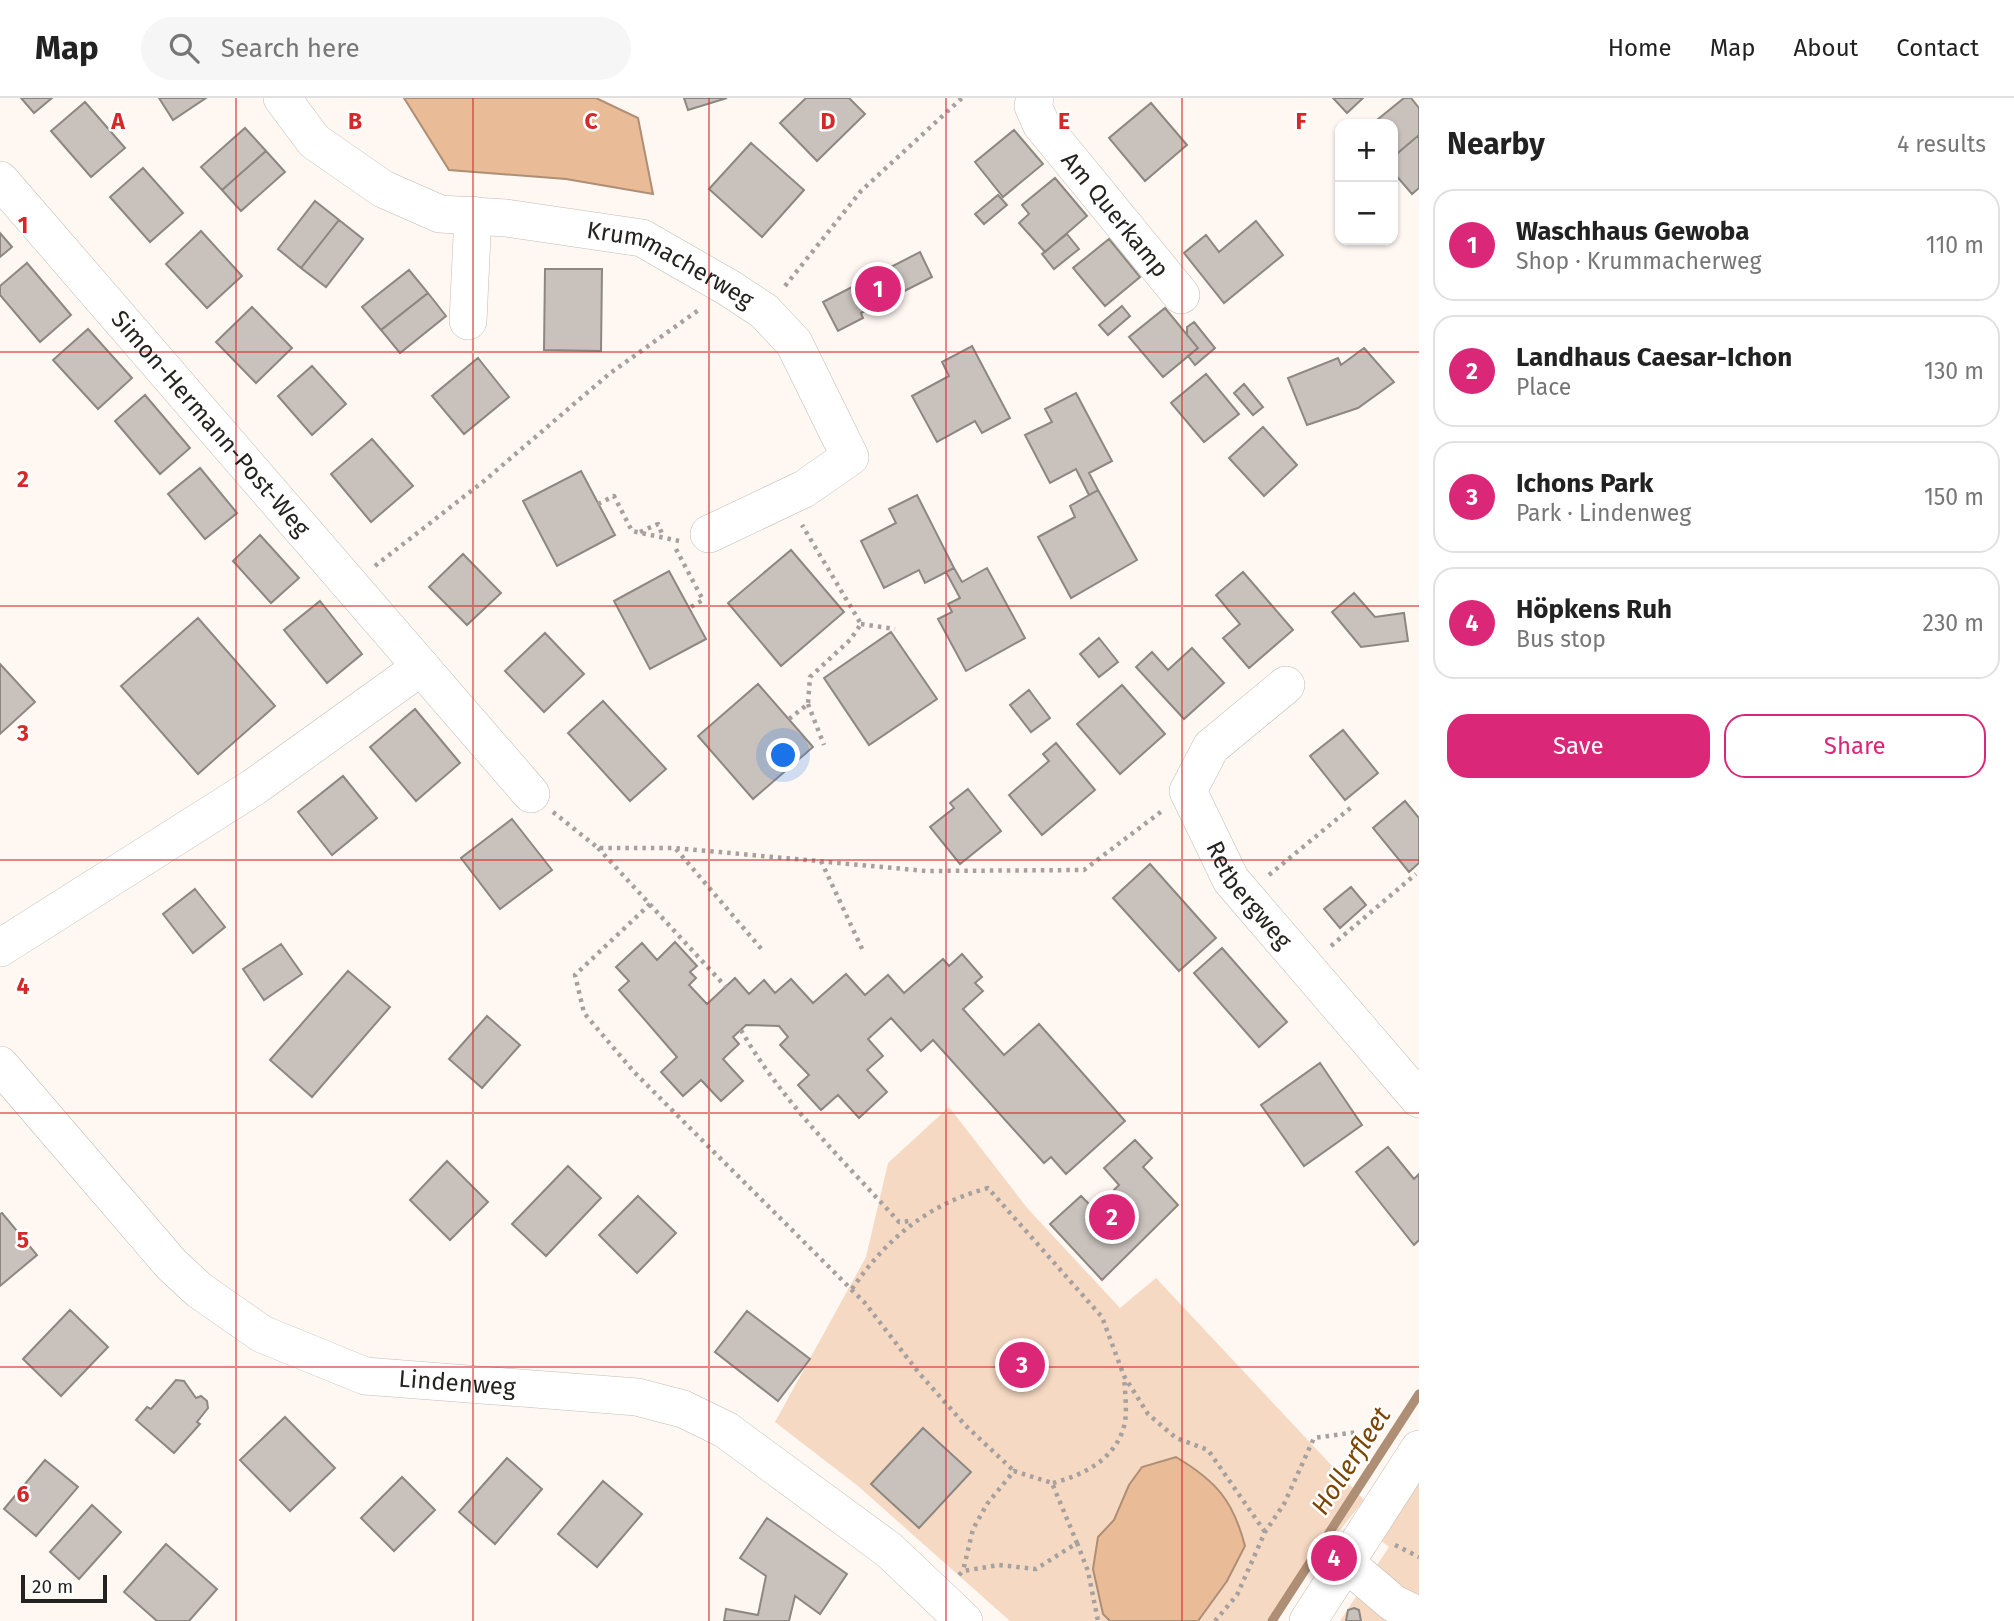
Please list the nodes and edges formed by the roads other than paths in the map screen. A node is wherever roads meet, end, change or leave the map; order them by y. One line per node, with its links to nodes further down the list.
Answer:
1 (282, 98): 4 (street, Krummacherweg)
2 (1035, 98): 5 (street, Am Querkamp)
3 (0, 180): 8 (street, Simon-Hermann-Post-Weg)
4 (473, 215): 6 (street); 7 (street, Krummacherweg)
5 (1181, 295)
6 (468, 321)
7 (699, 539)
8 (421, 667): 10 (street, Simon-Hermann-Post-Weg); 11 (street)
9 (1286, 685): 13 (street, Retbergweg)
10 (531, 794)
11 (0, 948)
12 (0, 1065): 16 (street, Lindenweg)
13 (1419, 1099)
14 (1419, 1449): 15 (street)
15 (1345, 1562): 17 (street); 18 (street)
16 (956, 1596)
17 (1419, 1616)
18 (1308, 1621)

